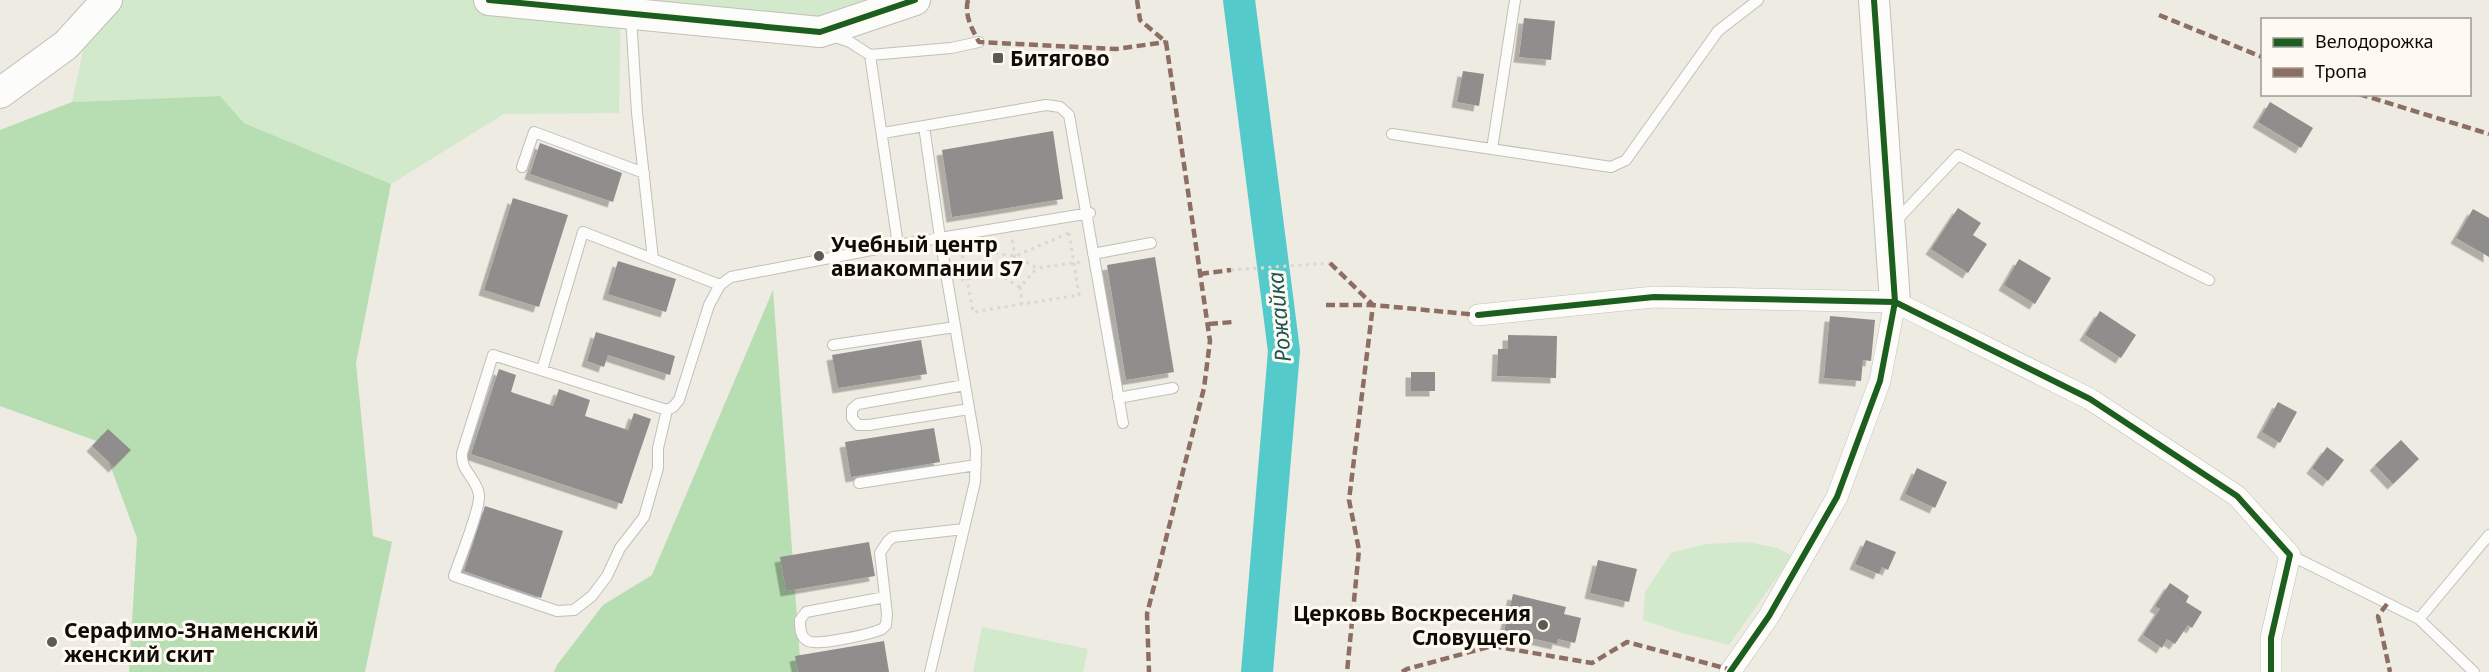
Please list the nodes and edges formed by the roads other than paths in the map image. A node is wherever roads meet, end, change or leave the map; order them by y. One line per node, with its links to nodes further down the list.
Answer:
1 (107, 0): 11 (street)
2 (489, 0): 7 (street)
3 (915, 0): 8 (street)
4 (1515, 0): 15 (lane)
5 (1758, 0): 15 (lane)
6 (1874, 0): 19 (street)
7 (631, 14): 8 (street); 17 (lane)
8 (820, 32): 10 (lane)
9 (979, 42): 10 (lane)
10 (870, 55): 13 (lane)
11 (0, 93)
12 (924, 126): 13 (lane); 18 (lane); 20 (lane)
13 (883, 133): 22 (lane)
14 (1392, 134): 15 (lane)
15 (1492, 149)
16 (522, 166): 17 (lane)
17 (644, 173): 24 (lane)
18 (1088, 213): 20 (lane); 23 (lane)
19 (1890, 228): 25 (lane); 27 (street)
20 (940, 238): 22 (lane); 29 (lane)
21 (1151, 243): 23 (lane)
22 (898, 245): 26 (lane)
23 (1093, 257): 34 (lane)
24 (653, 259): 26 (lane); 31 (lane)
25 (2209, 280)
26 (720, 285): 36 (lane)
27 (1894, 302): 28 (street); 42 (street); 46 (street)
28 (1478, 315)
29 (955, 327): 30 (lane); 32 (lane)
30 (833, 345)
31 (542, 370): 36 (lane); 36 (lane)
32 (965, 385): 35 (lane); 35 (lane)
33 (1173, 388): 34 (lane)
34 (1118, 398): 37 (lane)
35 (969, 409): 38 (lane)
36 (667, 410)
37 (1123, 423)
38 (976, 465): 39 (lane); 40 (lane)
39 (859, 483)
40 (964, 529): 43 (lane); 45 (lane)
41 (2489, 535): 44 (lane)
42 (2290, 555): 44 (lane); 47 (street)
43 (885, 597): 43 (lane)
44 (2419, 619): 48 (lane)
45 (930, 672)
46 (1730, 672)
47 (2271, 672)
48 (2474, 672)

